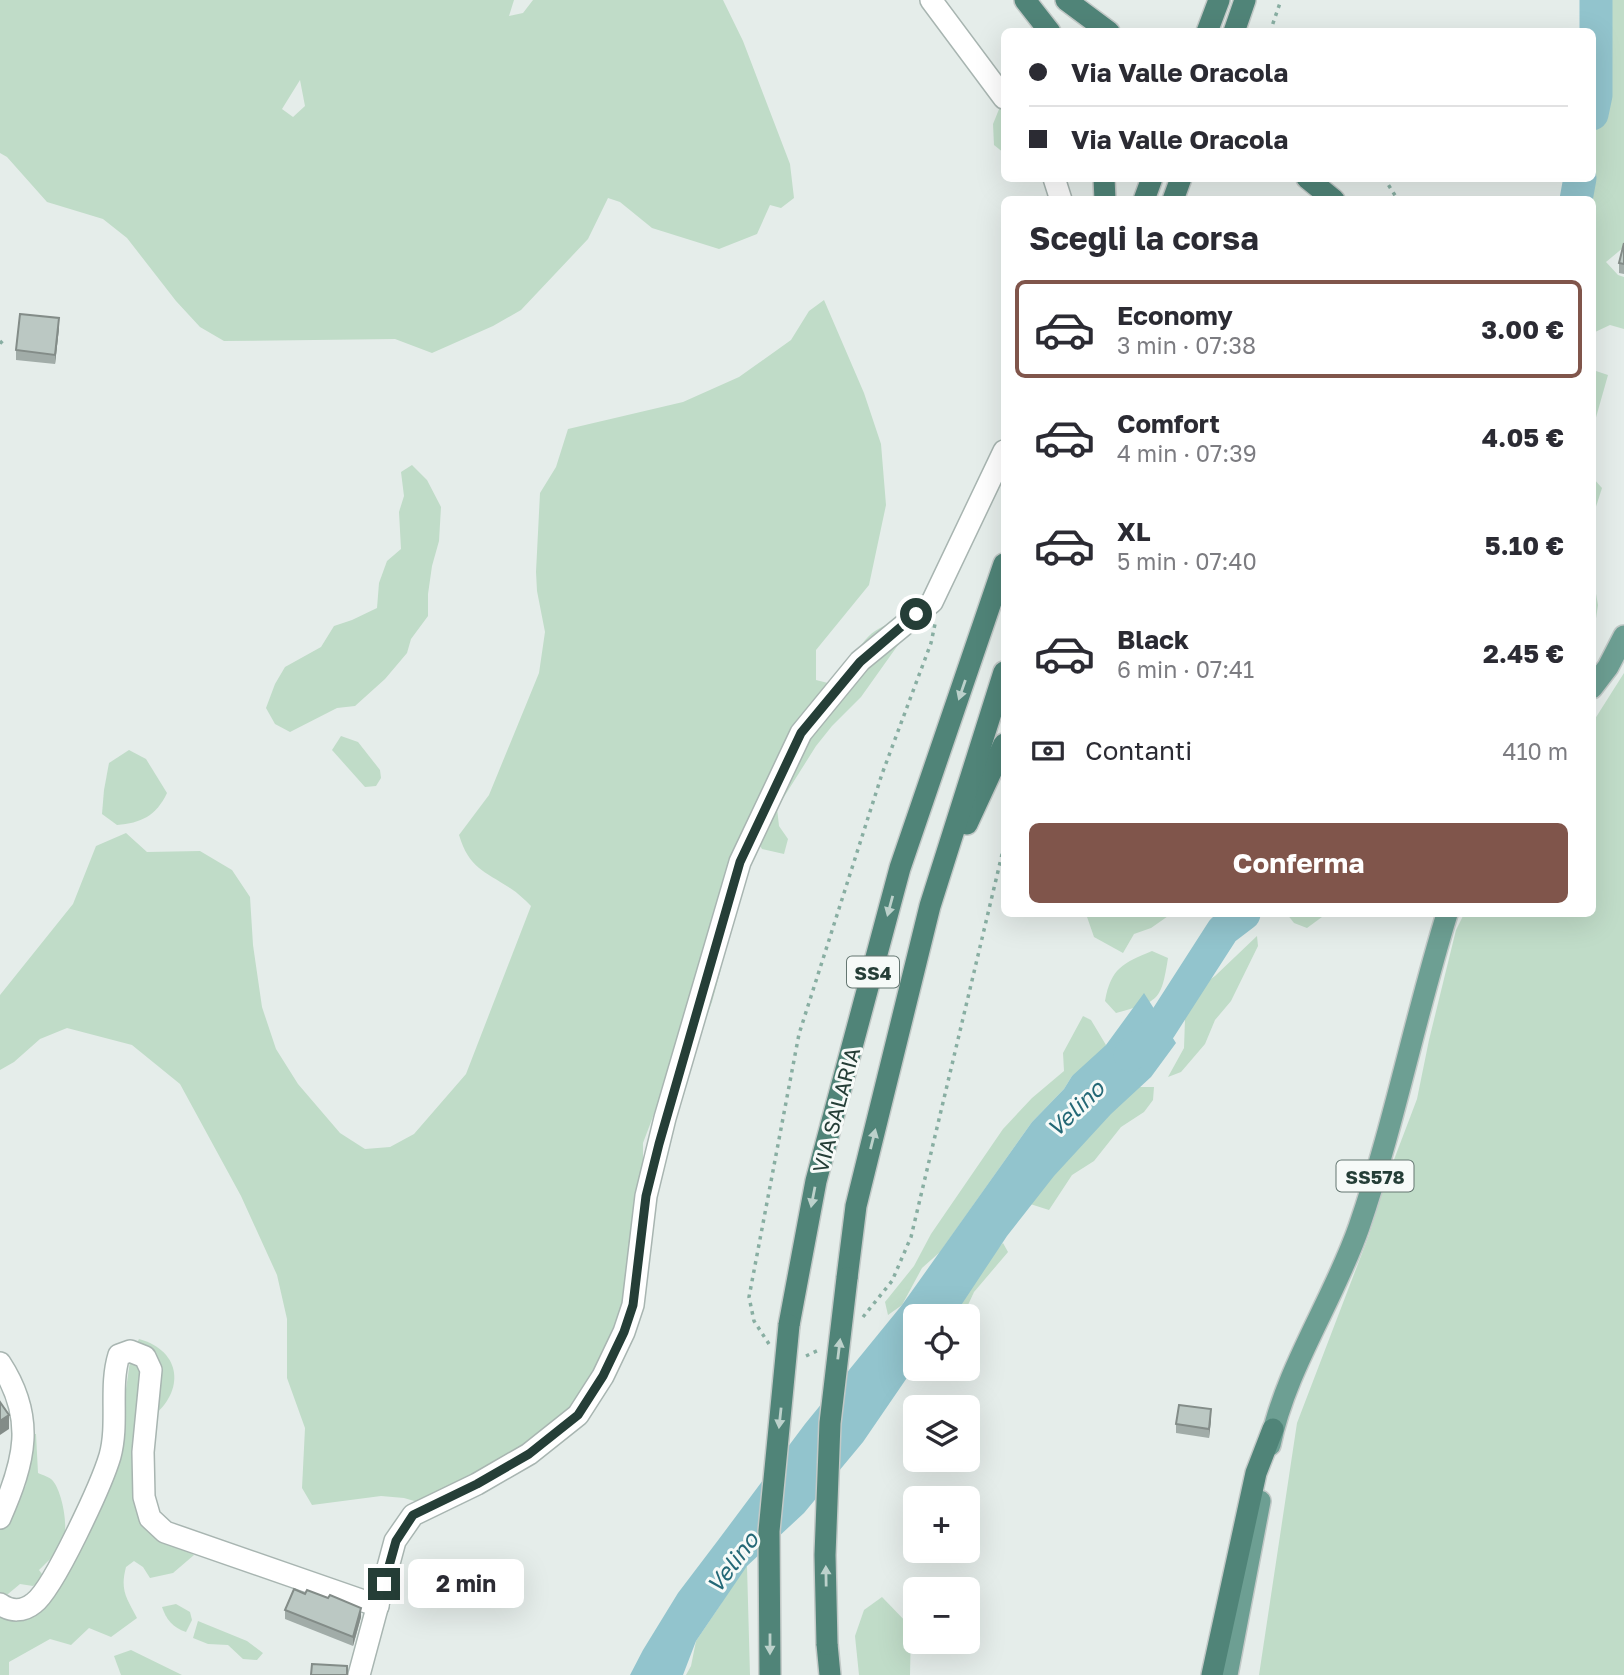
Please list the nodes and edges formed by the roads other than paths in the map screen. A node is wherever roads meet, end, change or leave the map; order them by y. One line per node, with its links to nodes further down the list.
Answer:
1 (931, 0): 12 (street)
2 (1024, 0): 7 (highway)
3 (1066, 0): 8 (highway)
4 (1219, 0): 9 (highway)
5 (1245, 0): 10 (highway)
6 (1253, 0): 11 (highway)
7 (1047, 28)
8 (1104, 28)
9 (1208, 28)
10 (1235, 28)
11 (1244, 28)
12 (1001, 94)
13 (1312, 182): 14 (highway)
14 (1329, 196)
15 (1001, 457): 27 (street)
16 (1001, 573): 30 (highway, VIA SALARIA / SS4, one-way to 30, bridge)
17 (1624, 636): 19 (main road)
18 (1001, 681): 21 (highway, VIA SALARIA / SS4)
19 (1596, 683)
20 (1001, 751): 21 (highway)
21 (930, 906): 28 (highway, VIA SALARIA / SS4, one-way to 21, bridge)
22 (1446, 917): 24 (main road, SS578)
23 (0, 1363): 25 (street)
24 (1273, 1429): 31 (highway); 32 (main road, SS578)
25 (0, 1518)
26 (0, 1604): 27 (street)
27 (378, 1606): 29 (street)
28 (831, 1673)
29 (359, 1675)
30 (770, 1675)
31 (1212, 1675)
32 (1227, 1675)

